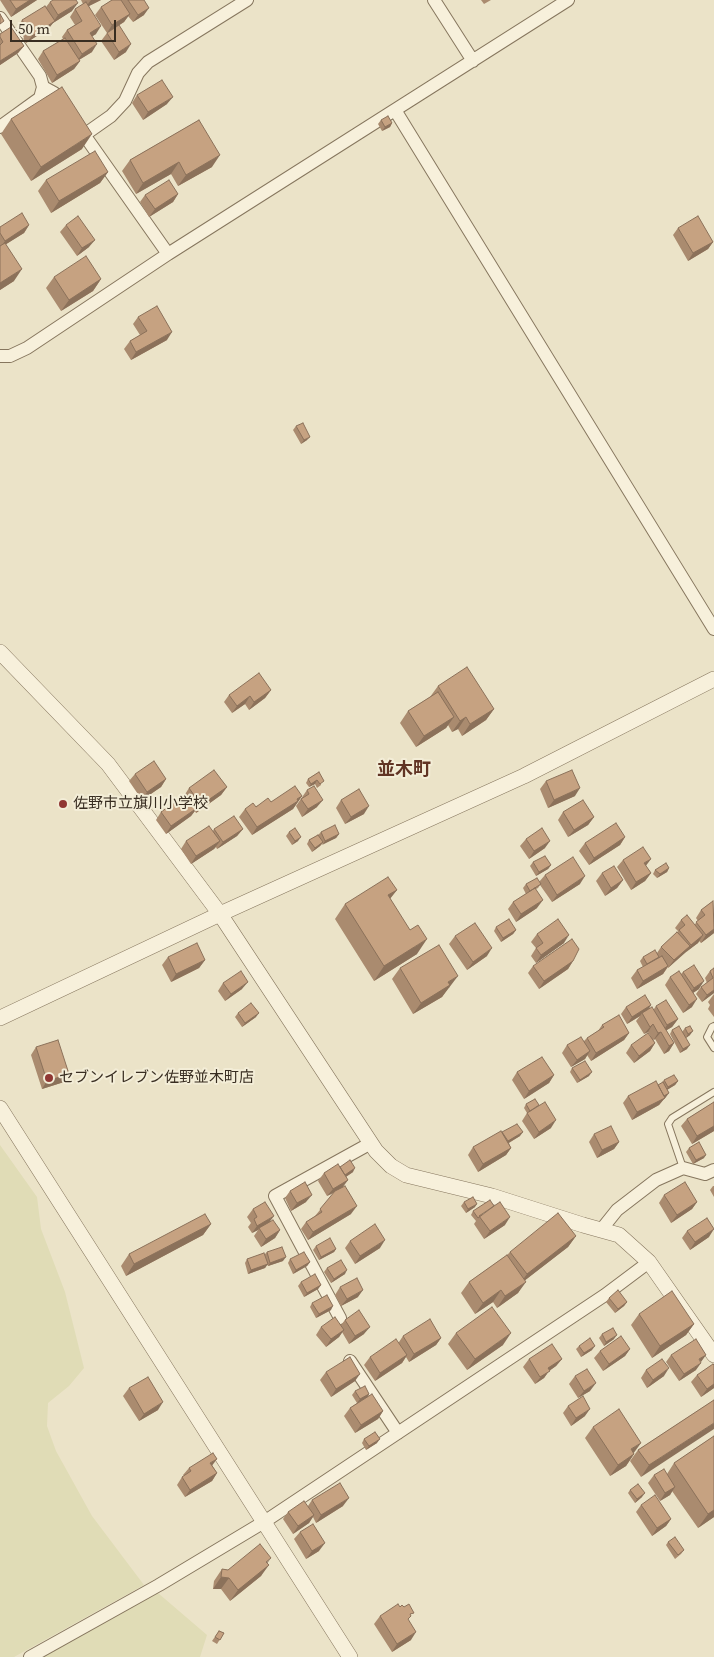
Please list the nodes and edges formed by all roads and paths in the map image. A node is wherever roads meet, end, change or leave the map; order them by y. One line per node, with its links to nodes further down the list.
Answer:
1 (247, 0): 9 (street)
2 (434, 0): 5 (street)
3 (568, 0): 5 (street)
4 (0, 18): 6 (street)
5 (473, 61): 7 (street)
6 (43, 86): 8 (street); 9 (street)
7 (395, 110): 10 (street); 12 (street)
8 (0, 127)
9 (84, 135): 10 (street)
10 (168, 254): 11 (street)
11 (0, 356)
12 (714, 629)
13 (0, 652): 15 (street)
14 (714, 678): 15 (street)
15 (220, 914): 16 (street); 21 (street)
16 (0, 1018)
17 (714, 1026): 18 (lane)
18 (714, 1048)
19 (714, 1092): 22 (lane)
20 (0, 1108): 30 (street)
21 (371, 1143): 24 (street); 26 (street)
22 (683, 1168): 23 (street); 24 (street)
23 (714, 1170)
24 (601, 1230): 25 (street)
25 (649, 1262): 27 (street); 29 (street)
26 (340, 1318)
27 (714, 1355)
28 (350, 1361): 29 (street)
29 (398, 1433): 30 (street)
30 (264, 1522): 31 (street); 32 (street)
31 (30, 1657)
32 (350, 1657)

